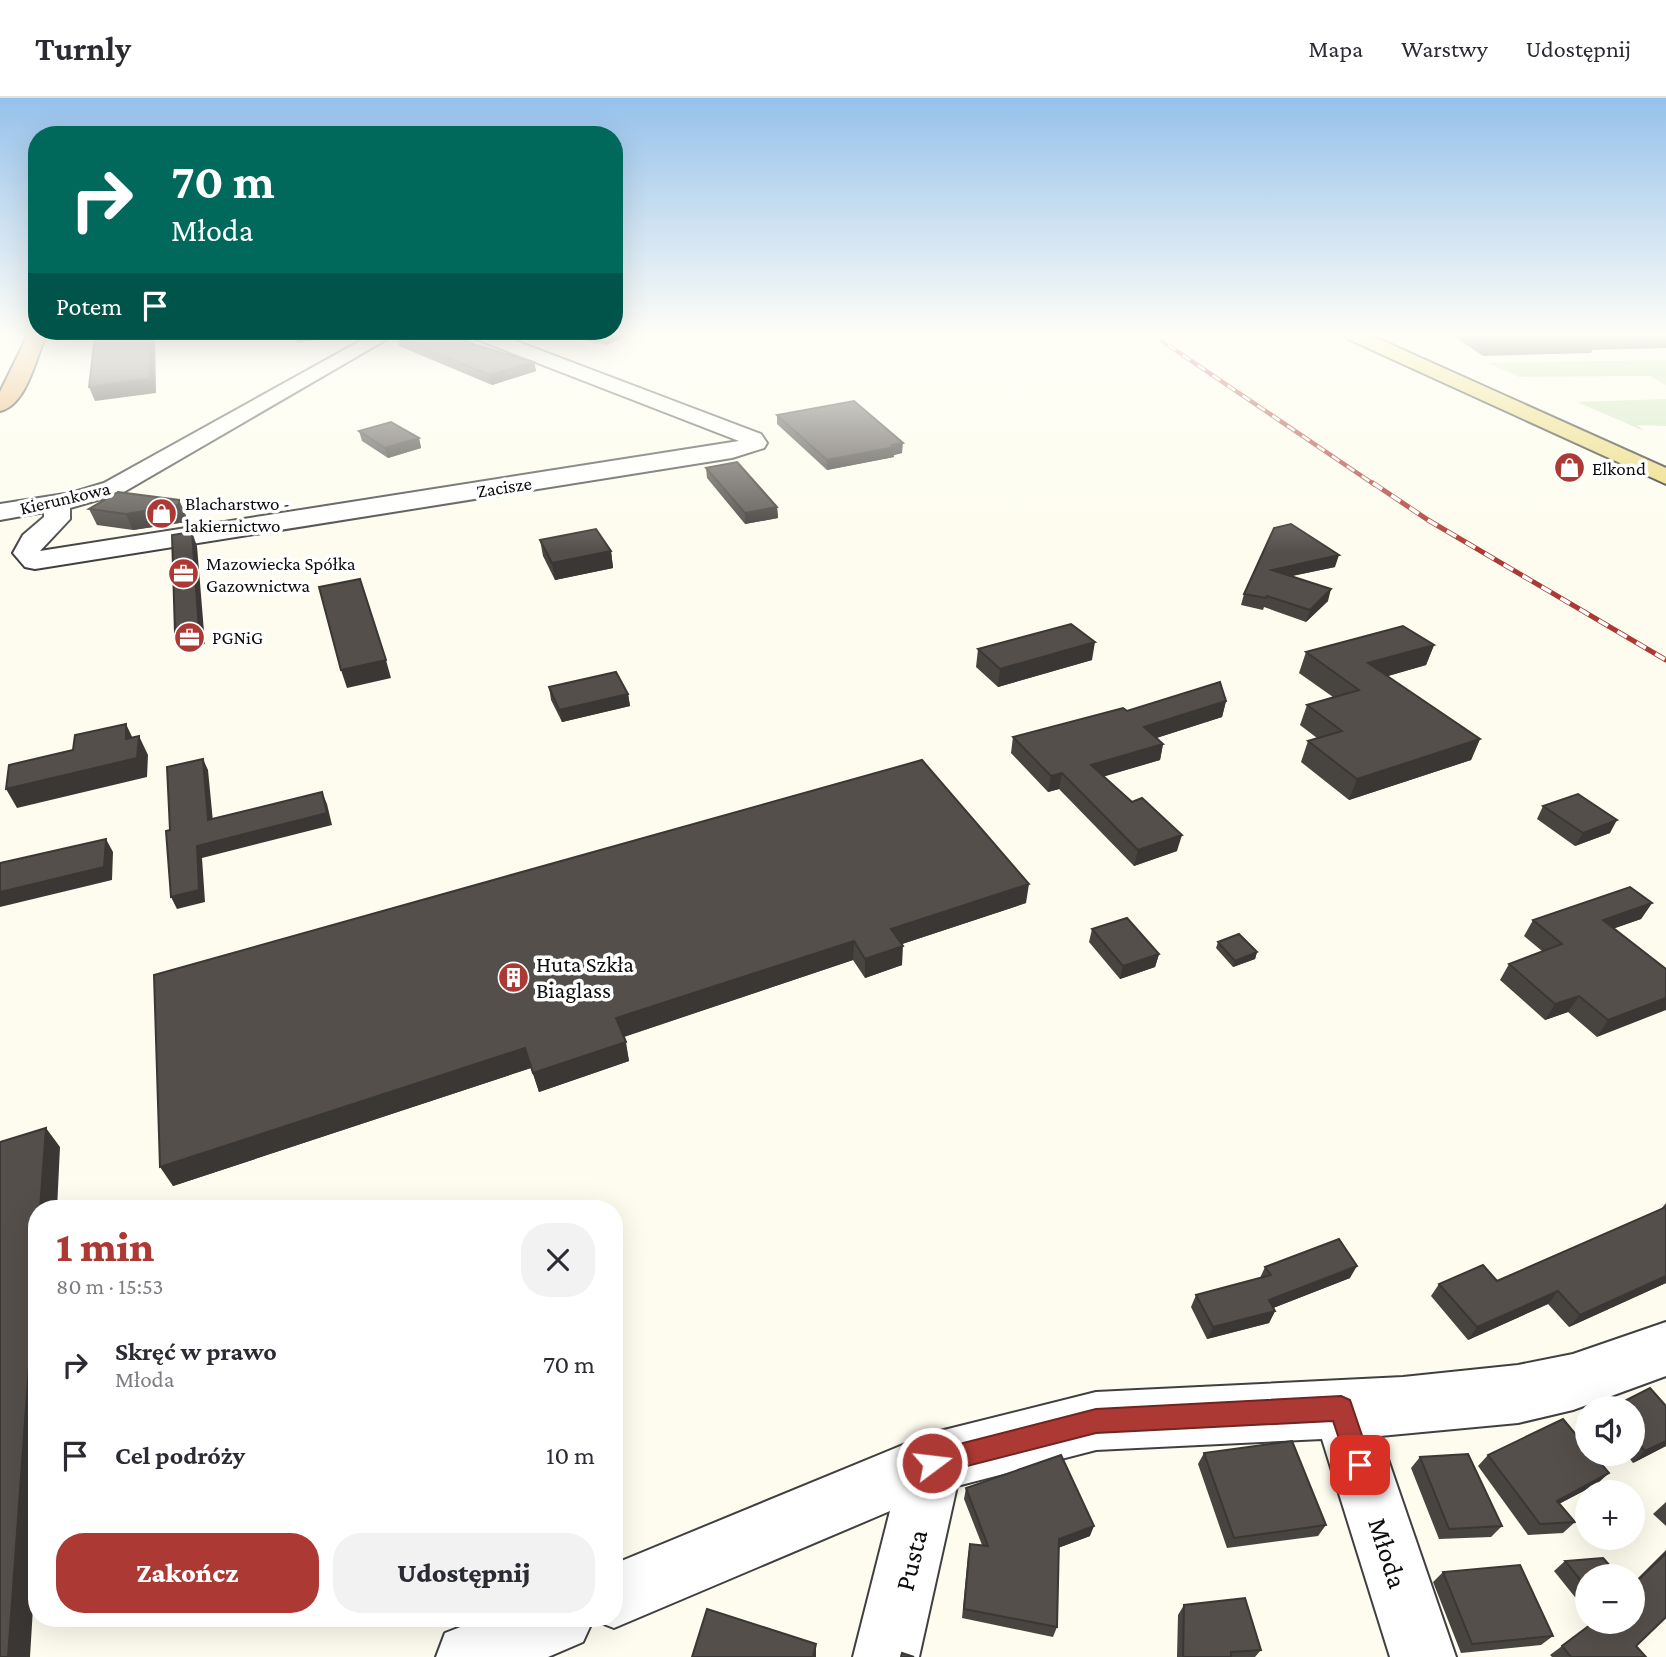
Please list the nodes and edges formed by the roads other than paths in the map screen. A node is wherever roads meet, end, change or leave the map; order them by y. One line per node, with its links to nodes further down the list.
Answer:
1 (257, 408): 5 (street, Kierunkowa)
2 (672, 408): 5 (street, Zacisze)
3 (1514, 408): 4 (main road)
4 (1666, 477)
5 (57, 503): 6 (street, Kierunkowa)
6 (0, 512)
7 (1666, 1349): 8 (street)
8 (1341, 1408): 9 (street); 14 (street, Młoda)
9 (932, 1463): 10 (street); 13 (street, Pusta)
10 (623, 1592)
11 (541, 1627): 12 (street)
12 (469, 1657)
13 (886, 1657)
14 (1423, 1657)

